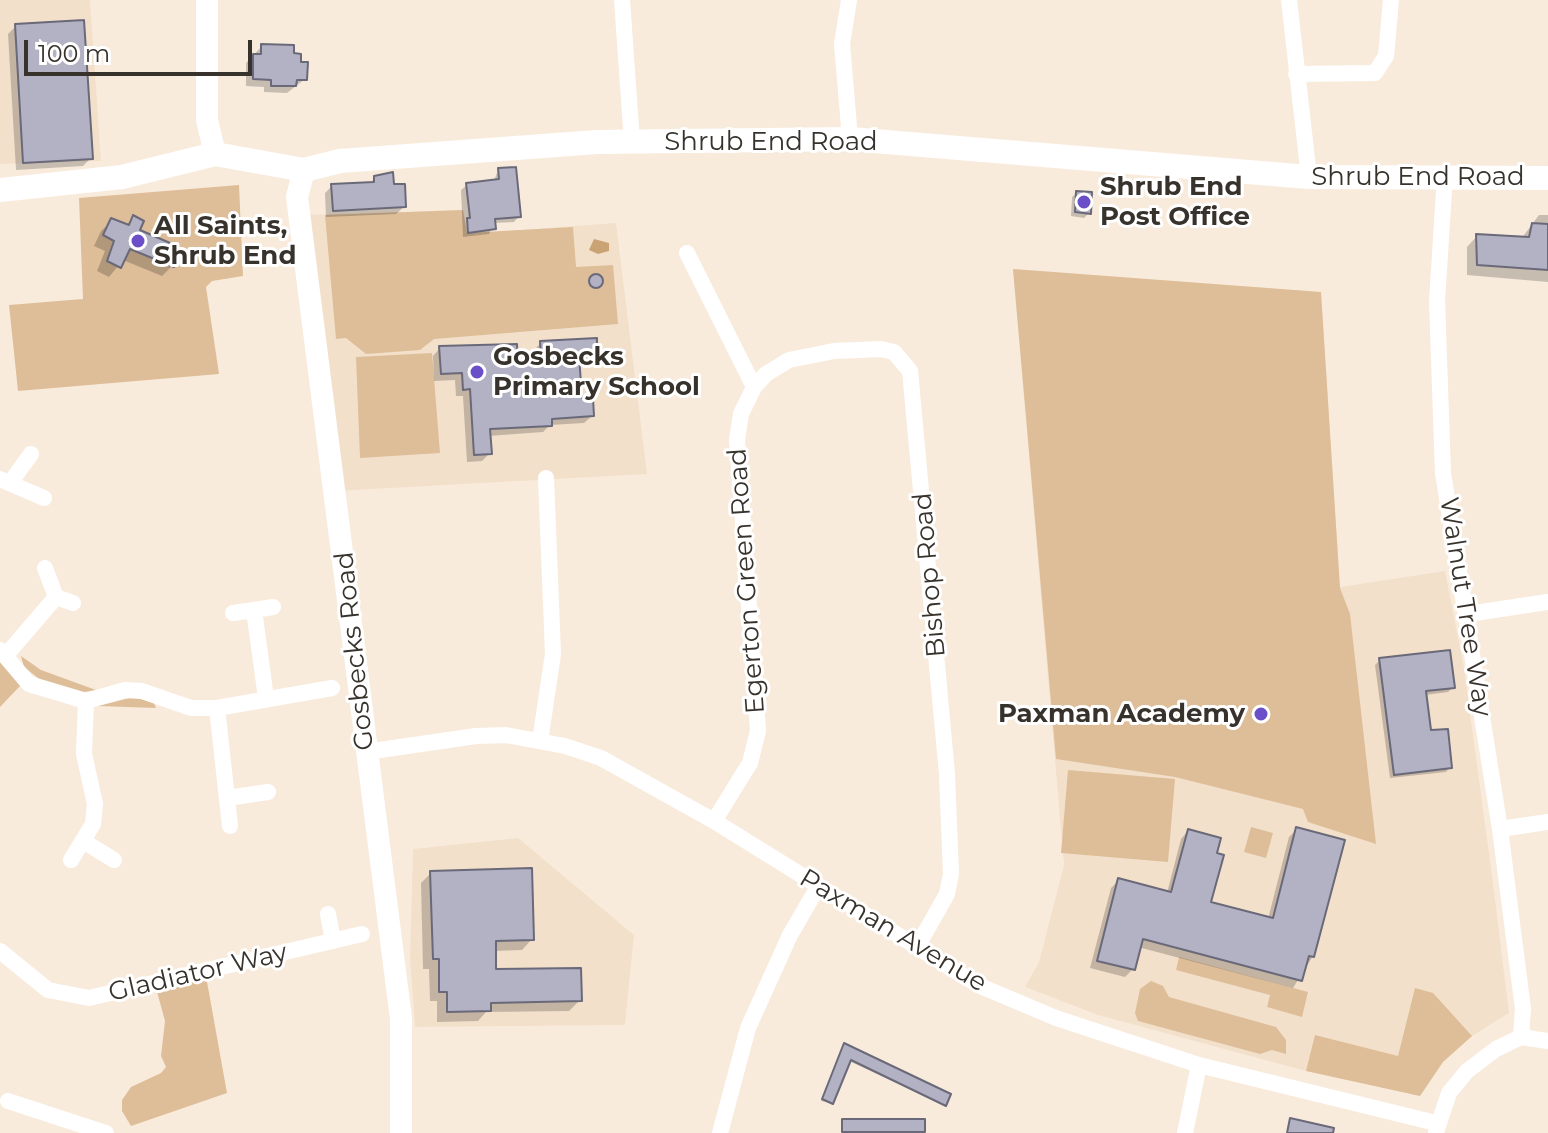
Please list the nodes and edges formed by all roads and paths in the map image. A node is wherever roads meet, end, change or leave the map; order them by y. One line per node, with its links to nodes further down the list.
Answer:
1 (207, 0): 9 (street)
2 (622, 0): 8 (street)
3 (849, 0): 7 (street)
4 (1289, 0): 6 (street)
5 (1391, 0): 6 (street)
6 (1296, 74): 12 (street)
7 (850, 139): 8 (main road, Shrub End Road); 12 (main road, Shrub End Road)
8 (632, 142): 10 (main road, Shrub End Road)
9 (215, 154): 10 (main road, Shrub End Road); 14 (main road, Shrub End Road)
10 (304, 170): 35 (street, Gosbecks Road)
11 (1445, 176): 12 (main road, Shrub End Road); 13 (main road, Shrub End Road); 28 (street, Walnut Tree Way)
12 (1309, 177)
13 (1548, 178)
14 (0, 190)
15 (687, 253): 16 (street)
16 (754, 387): 38 (street, Egerton Green Road); 49 (street, Bishop Road)
17 (31, 454): 19 (street)
18 (546, 478): 34 (street)
19 (5, 481): 20 (street)
20 (44, 498)
21 (45, 568): 22 (street)
22 (56, 597): 24 (street); 29 (street)
23 (1548, 602): 28 (street)
24 (73, 603)
25 (273, 607): 26 (street)
26 (254, 610): 27 (street); 31 (street)
27 (233, 613)
28 (1468, 614): 41 (street, Walnut Tree Way)
29 (4, 652): 32 (street)
30 (332, 688): 31 (street)
31 (266, 698): 33 (street)
32 (86, 701): 33 (street); 42 (street)
33 (217, 708): 37 (street)
34 (540, 741): 35 (street, Paxman Avenue); 38 (street, Paxman Avenue)
35 (366, 752): 57 (street, Gosbecks Road)
36 (268, 792): 37 (street)
37 (227, 798): 40 (street)
38 (714, 821): 45 (street, Paxman Avenue)
39 (1548, 822): 41 (street)
40 (230, 826)
41 (1500, 829): 51 (street, Walnut Tree Way)
42 (83, 841): 43 (street); 44 (street)
43 (71, 860)
44 (114, 860)
45 (818, 887): 49 (street, Paxman Avenue); 58 (street)
46 (328, 914): 48 (street)
47 (362, 934): 48 (street, Gladiator Way)
48 (333, 941): 50 (street, Gladiator Way)
49 (917, 947): 53 (street, Paxman Avenue)
50 (0, 951)
51 (1521, 1037): 52 (street); 55 (street)
52 (1548, 1041)
53 (1199, 1065): 55 (street, Paxman Avenue); 59 (street)
54 (8, 1101): 56 (street)
55 (1436, 1128)
56 (106, 1133)
57 (401, 1133)
58 (720, 1133)
59 (1185, 1133)

